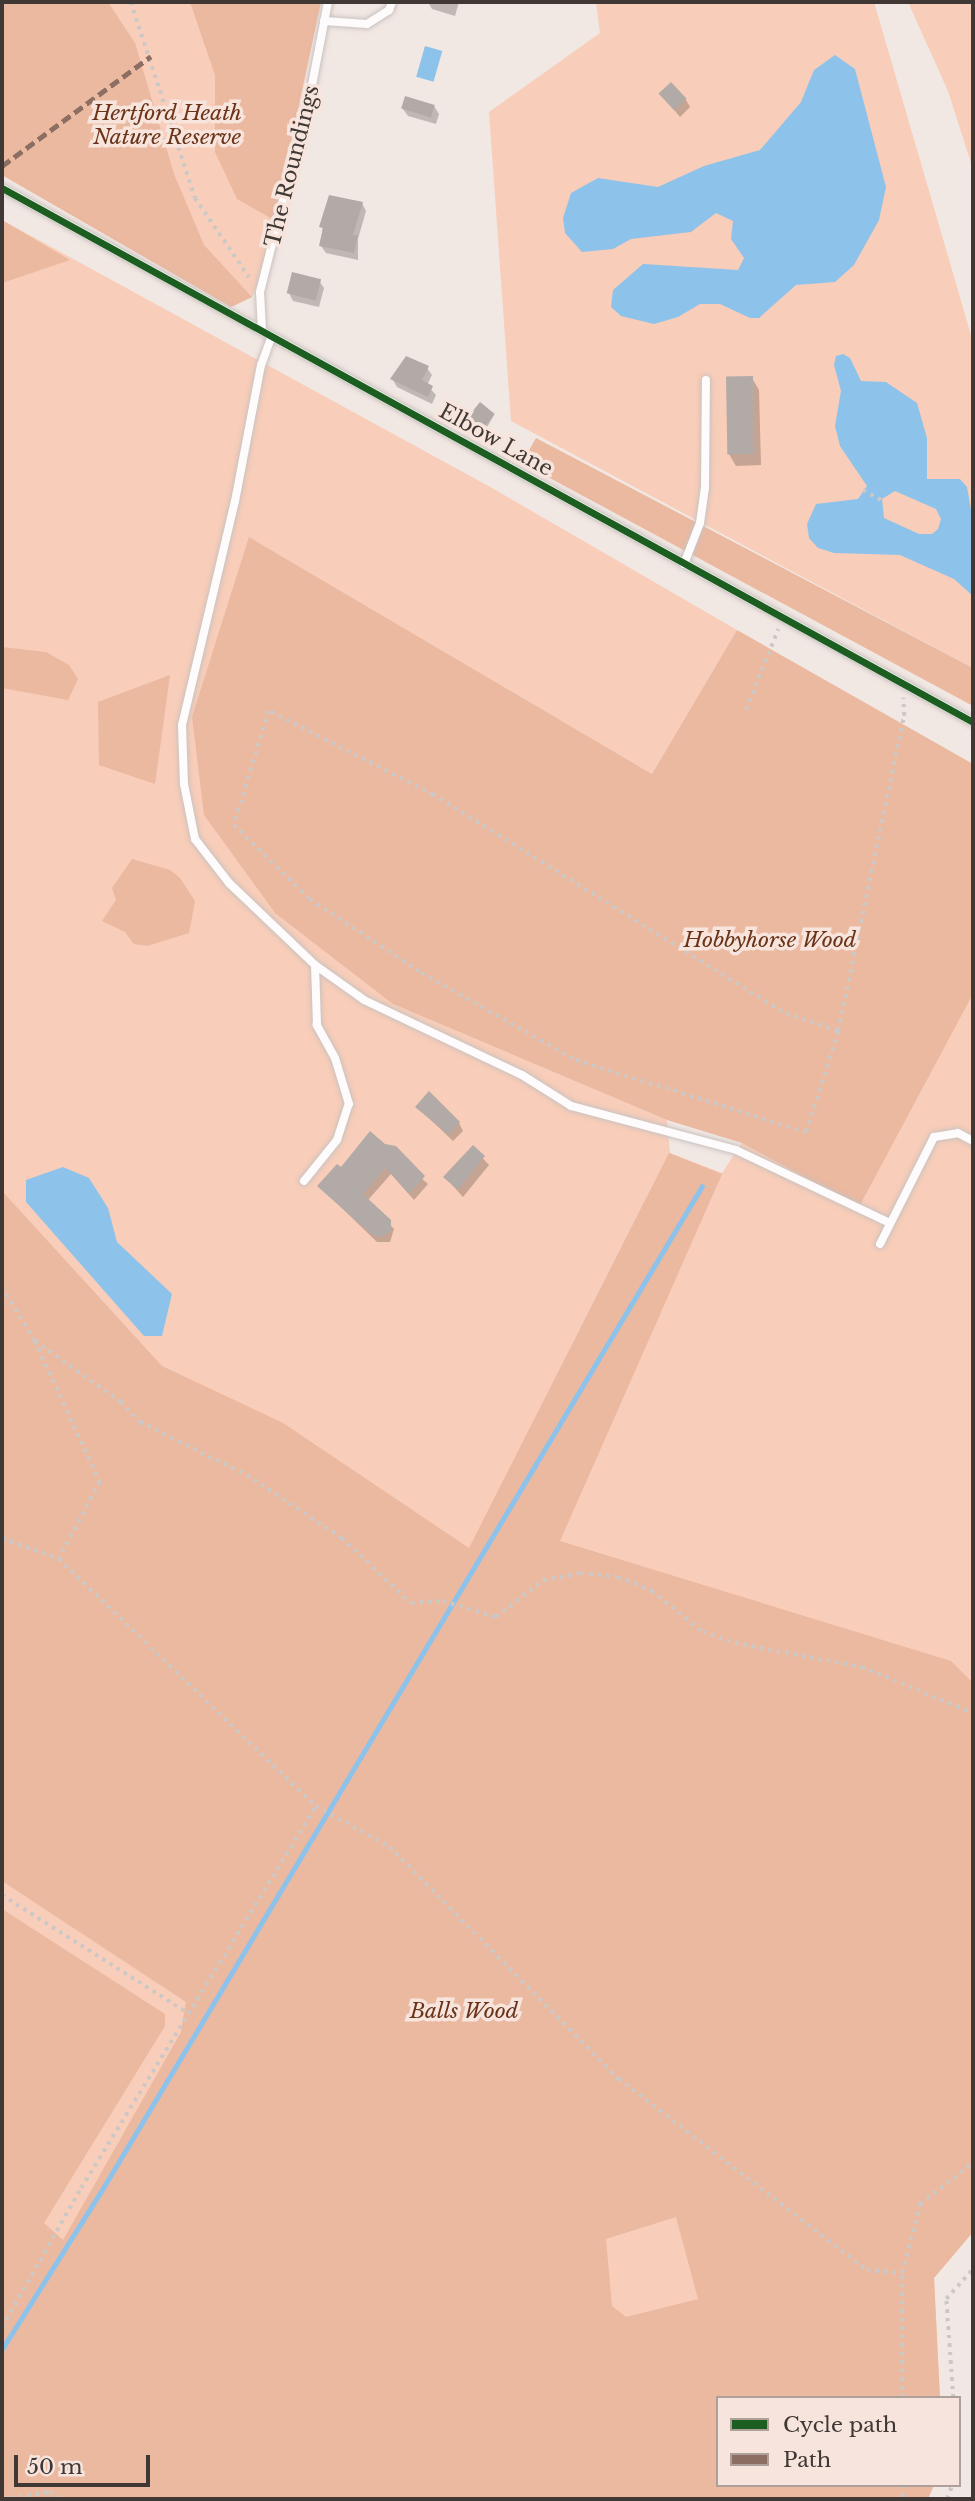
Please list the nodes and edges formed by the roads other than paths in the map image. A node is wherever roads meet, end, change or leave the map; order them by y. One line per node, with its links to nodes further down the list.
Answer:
1 (328, 2): 3 (lane, The Roundings)
2 (392, 2): 3 (lane)
3 (324, 21): 5 (lane, The Roundings)
4 (2, 188): 5 (lane, Elbow Lane)
5 (262, 330): 6 (lane, Elbow Lane)
6 (271, 338): 8 (lane, Elbow Lane); 10 (lane)
7 (706, 380): 8 (lane)
8 (684, 564): 9 (lane, Elbow Lane)
9 (973, 722)
10 (315, 965): 12 (lane); 13 (lane)
11 (973, 1141): 13 (lane)
12 (304, 1181)
13 (890, 1223): 14 (lane)
14 (880, 1244)

